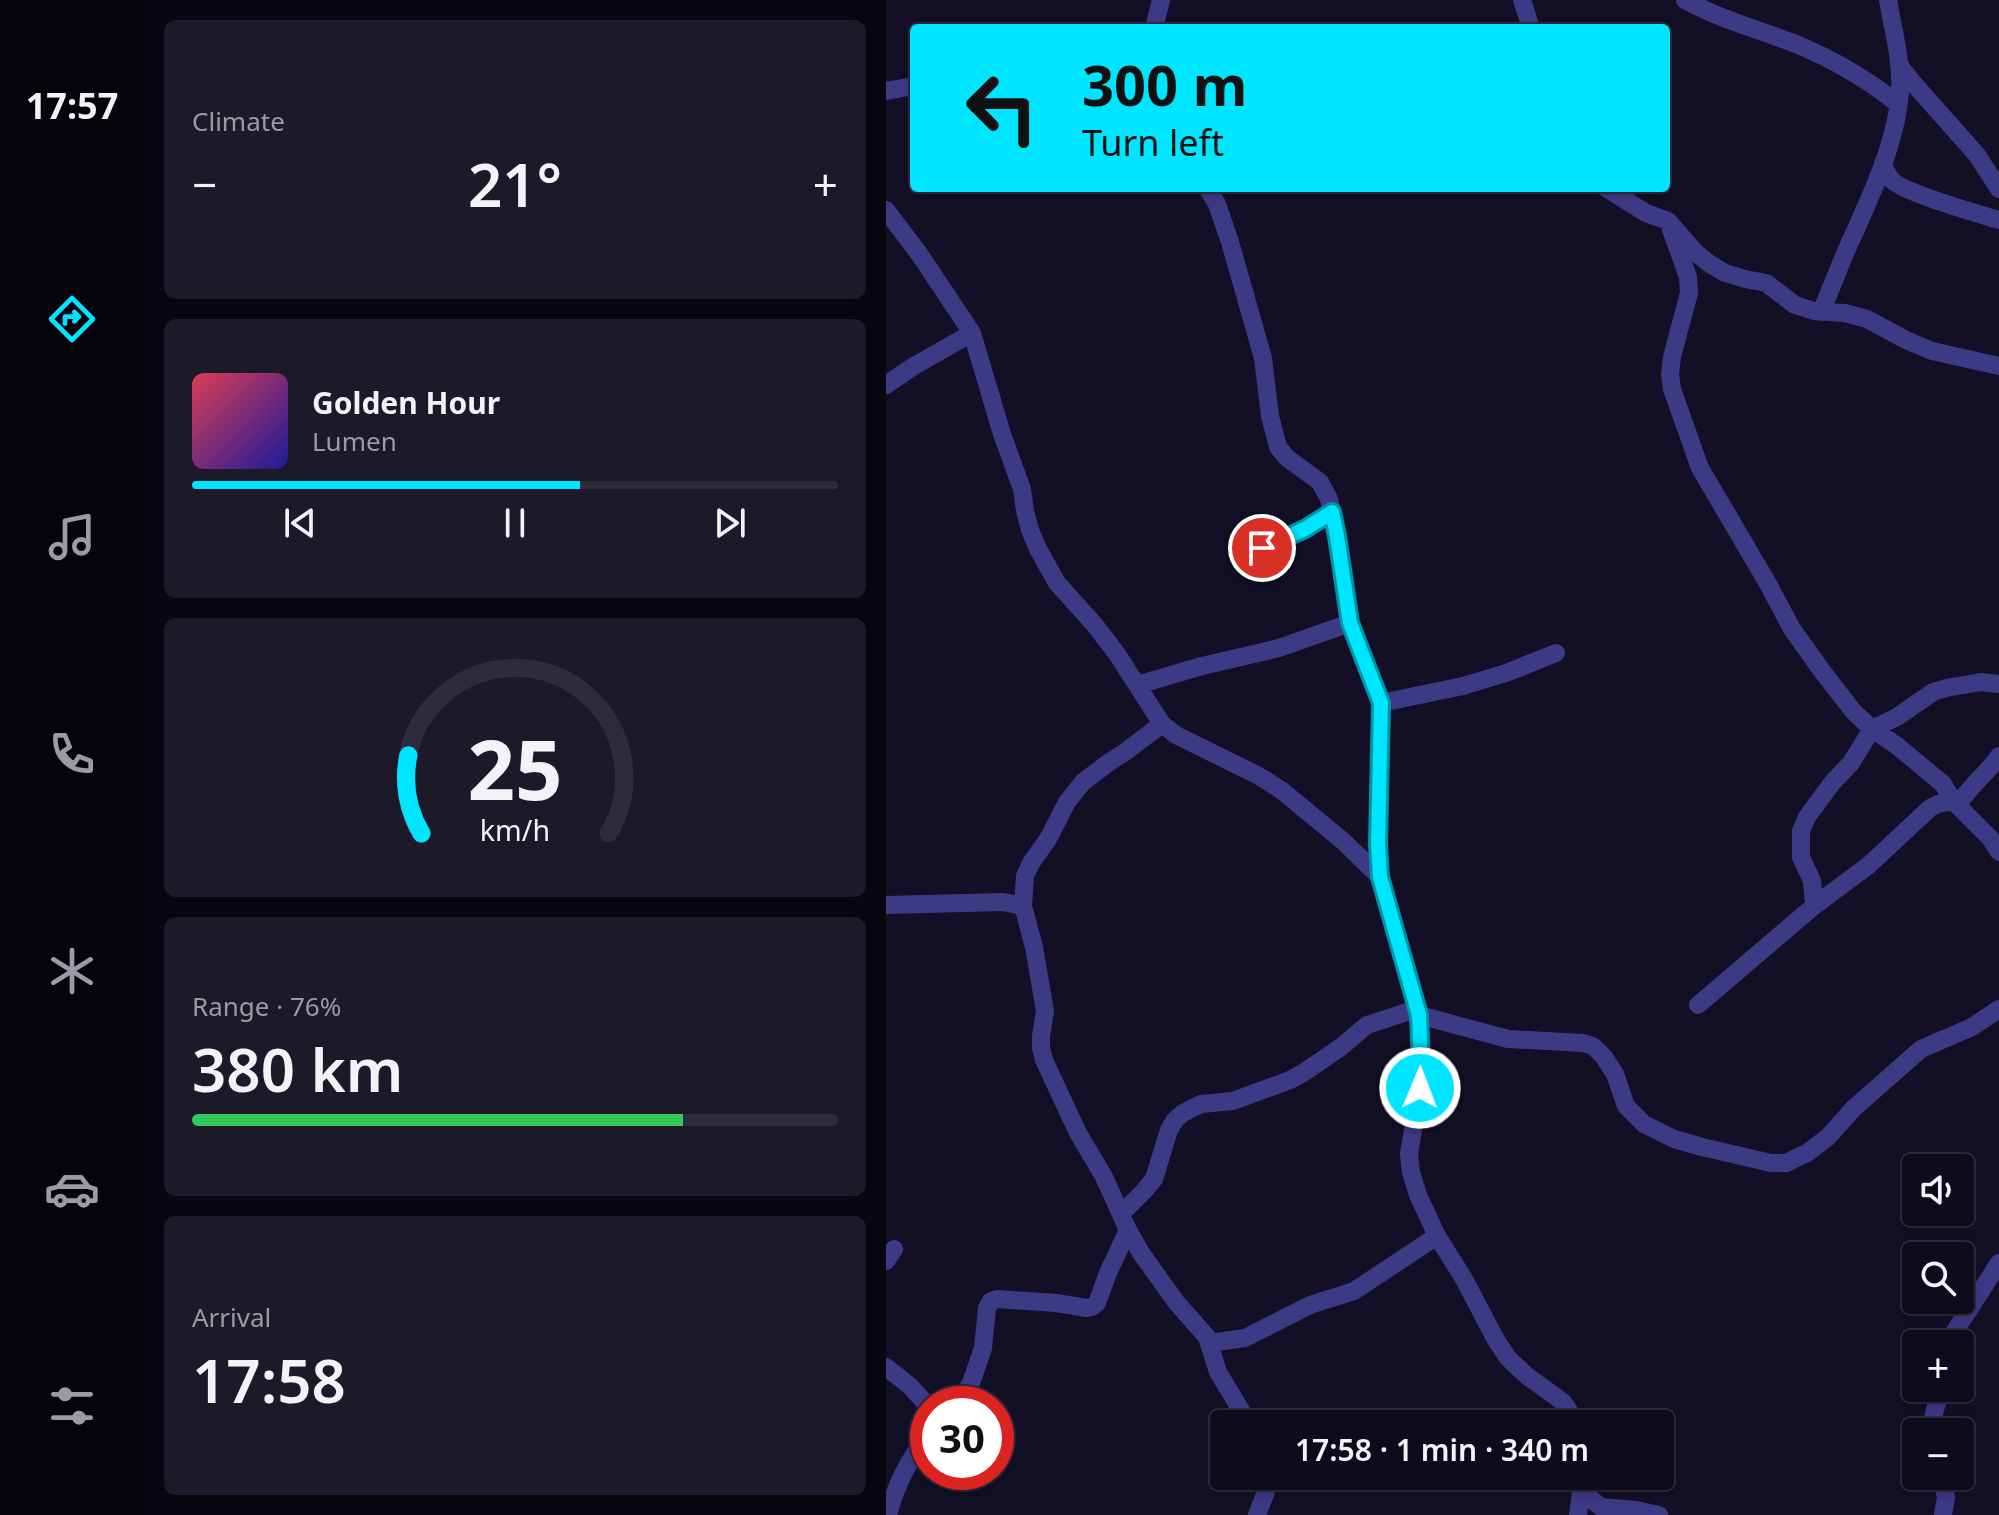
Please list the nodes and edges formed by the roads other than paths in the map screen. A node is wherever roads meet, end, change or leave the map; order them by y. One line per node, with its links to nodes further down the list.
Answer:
1 (1161, 0): 5 (street)
2 (1522, 0): 6 (street)
3 (1685, 0): 10 (street)
4 (1888, 0): 7 (street)
5 (1155, 24)
6 (1530, 24)
7 (1899, 65): 10 (street); 12 (street)
8 (910, 87): 9 (street)
9 (886, 91)
10 (1898, 104): 11 (street)
11 (1883, 163): 16 (street); 18 (street)
12 (1999, 189)
13 (1210, 192): 22 (street)
14 (1612, 192): 17 (street)
15 (886, 210): 19 (street)
16 (1999, 220)
17 (1668, 221): 18 (street); 30 (street)
18 (1821, 312): 20 (street)
19 (972, 333): 21 (street); 27 (street)
20 (1999, 366)
21 (886, 385)
22 (1332, 512): 23 (street); 24 (street)
23 (1247, 553)
24 (1350, 623): 27 (street); 28 (street)
25 (1556, 653): 28 (street)
26 (1999, 684): 30 (street)
27 (1137, 685): 29 (street)
28 (1381, 703): 34 (street)
29 (1162, 724): 34 (street); 36 (street)
30 (1872, 729): 32 (street); 37 (street)
31 (1999, 756): 32 (street)
32 (1955, 803): 33 (street); 37 (street)
33 (1999, 852)
34 (1380, 877): 40 (street)
35 (886, 905): 36 (street)
36 (1023, 906): 41 (street)
37 (1814, 906): 38 (street)
38 (1698, 1005)
39 (1999, 1009): 40 (street)
40 (1418, 1012): 41 (street); 42 (street)
41 (1125, 1222): 45 (street); 48 (street)
42 (1437, 1236): 45 (street); 50 (street)
43 (1999, 1263): 44 (street)
44 (1956, 1330)
45 (1210, 1343): 49 (street)
46 (886, 1367): 47 (street)
47 (910, 1386)
48 (969, 1386)
49 (1241, 1410)
50 (1568, 1410)
51 (910, 1459): 56 (street)
52 (1267, 1490): 57 (street)
53 (1580, 1490): 58 (street)
54 (1585, 1490): 59 (street)
55 (1944, 1490): 60 (street)
56 (888, 1515)
57 (1257, 1515)
58 (1578, 1515)
59 (1659, 1515)
60 (1943, 1515)

